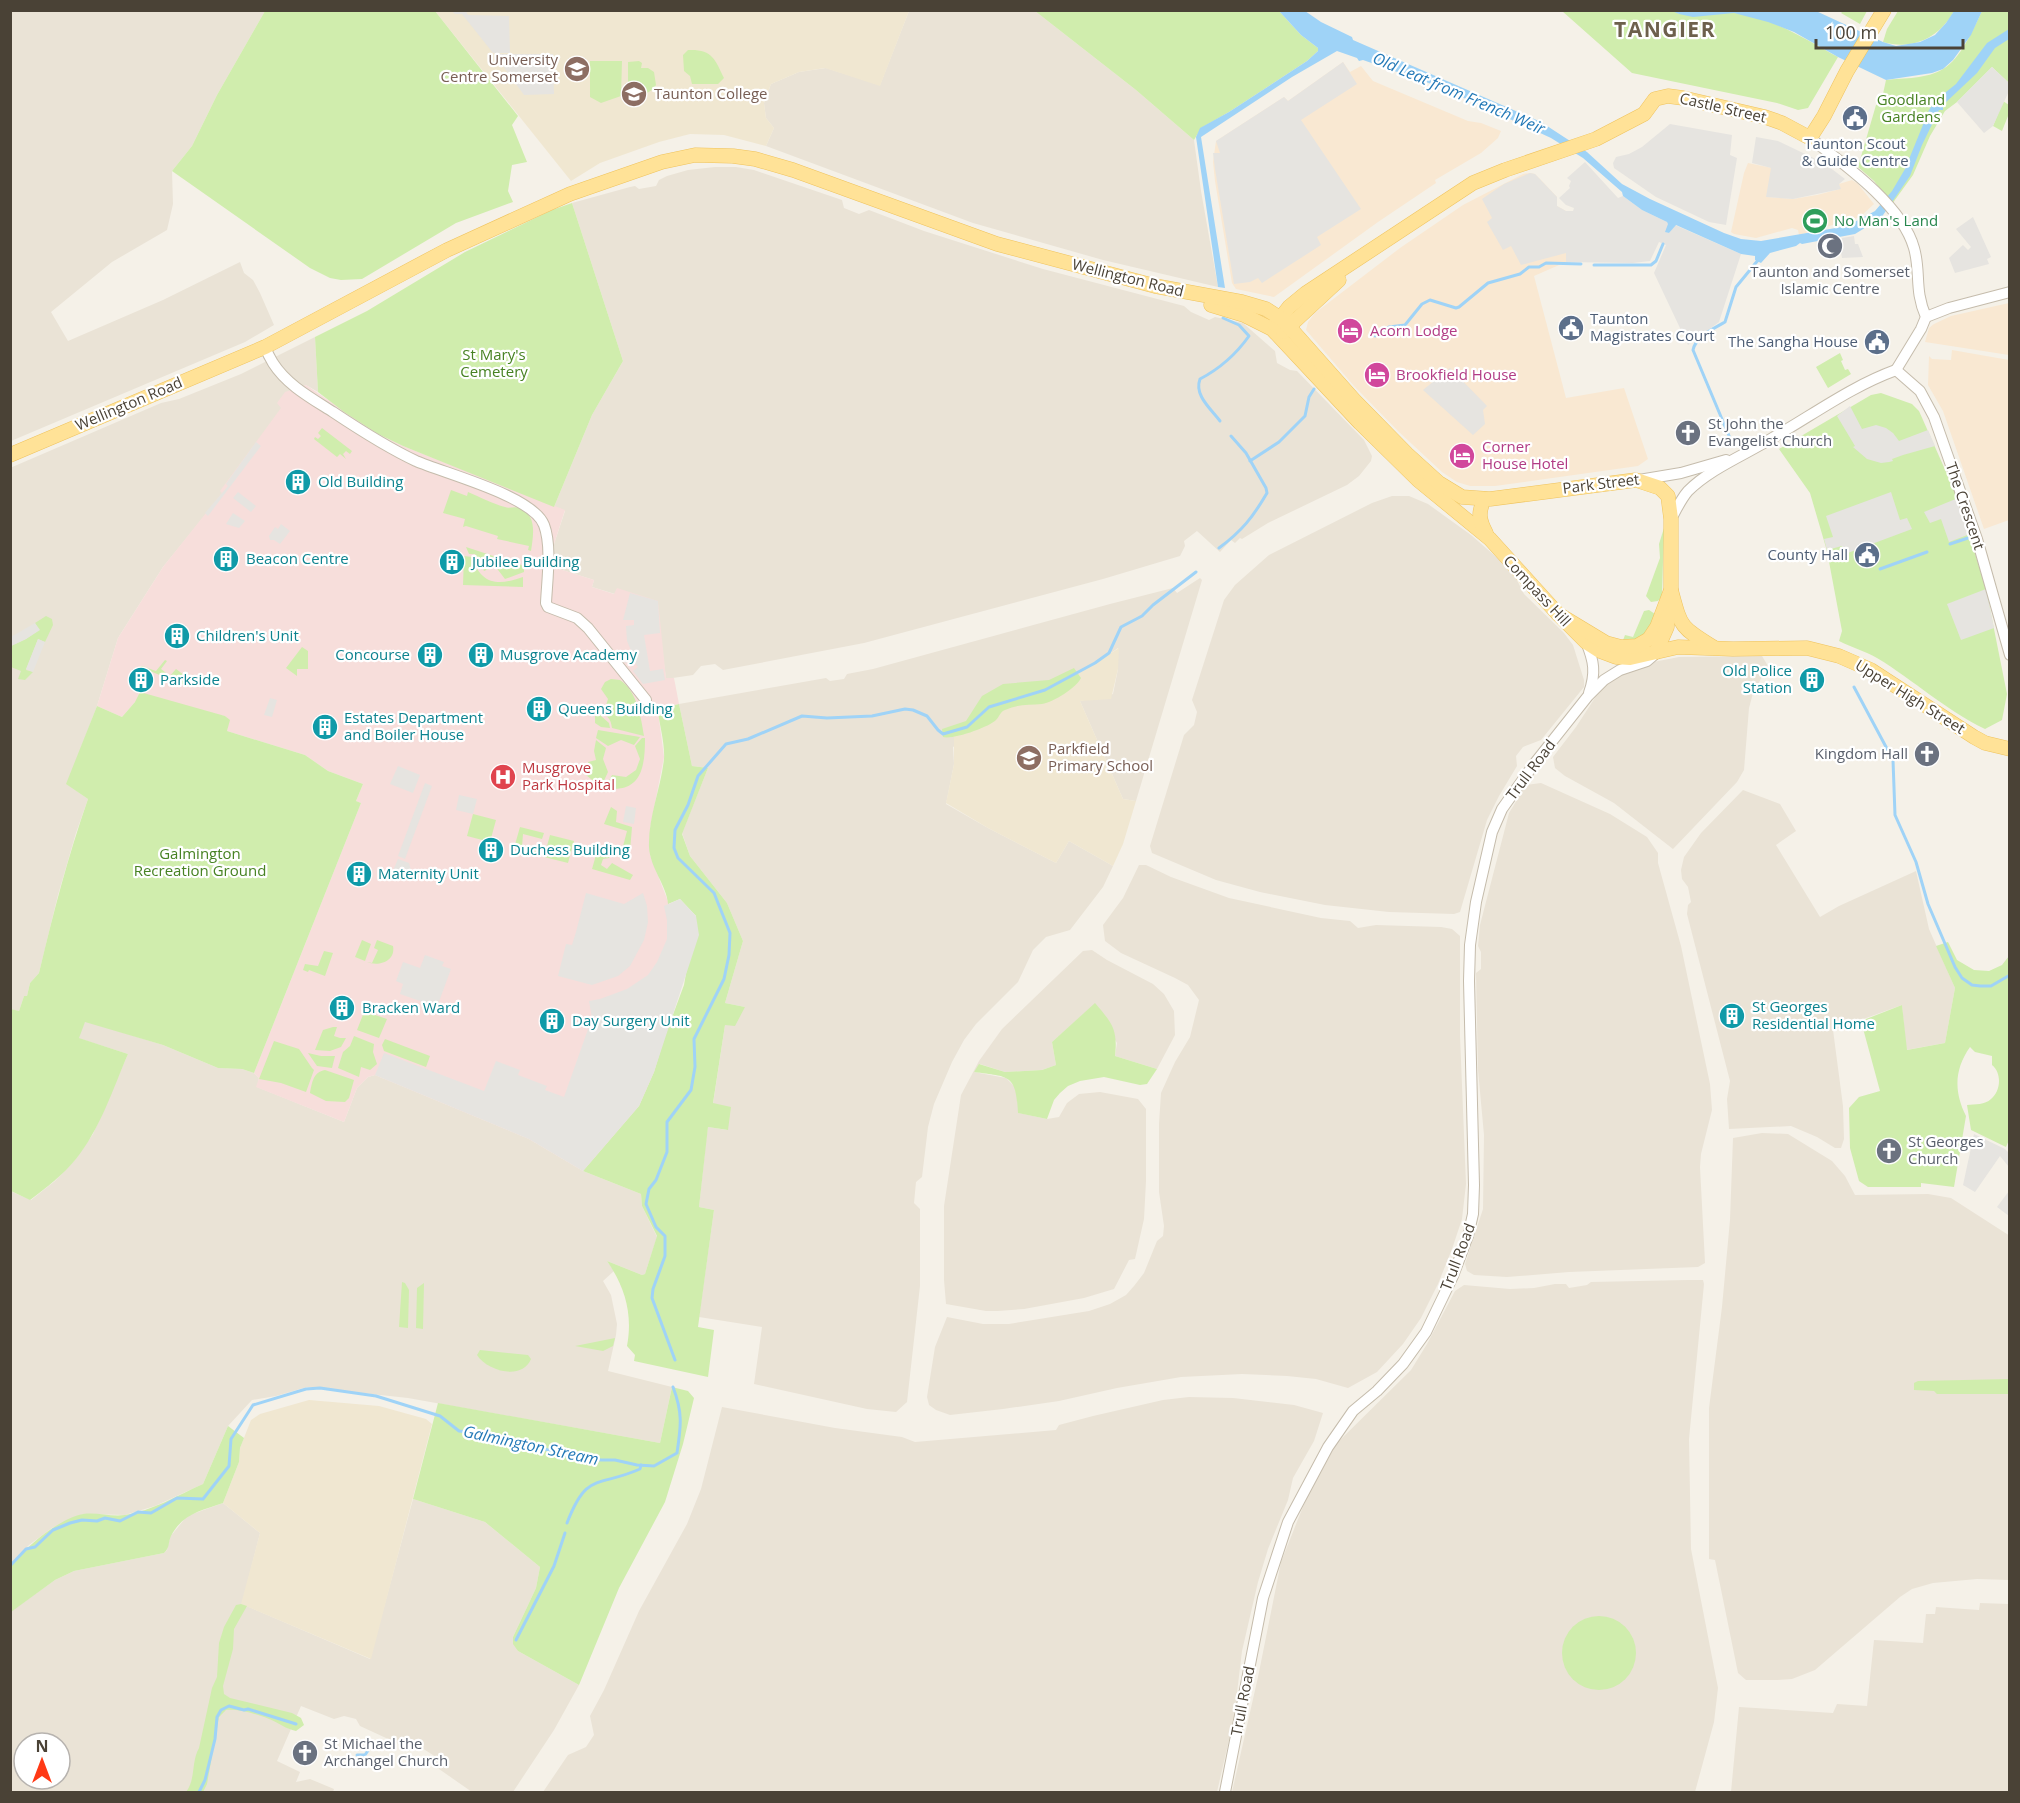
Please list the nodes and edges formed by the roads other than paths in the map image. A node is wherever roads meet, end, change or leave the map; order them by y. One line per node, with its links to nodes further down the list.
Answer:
1 (1880, 16): 2 (main road)
2 (1810, 138): 4 (street, Castle Street); 5 (main road, Castle Street)
3 (2010, 292): 4 (street)
4 (1926, 316): 7 (street)
5 (1280, 327): 6 (main road, Wellington Road); 11 (main road, Wellington Road); 14 (main road, Wellington Road)
6 (265, 346): 8 (main road, Wellington Road); 22 (street)
7 (1896, 370): 9 (street, Park Street); 20 (street, The Crescent)
8 (10, 455)
9 (1738, 457): 10 (street, Park Street); 13 (street, Park Street)
10 (1636, 480): 12 (main road, Park Street); 13 (main road)
11 (1462, 497): 12 (main road, Park Street)
12 (1484, 499): 14 (main road)
13 (1671, 519): 15 (main road)
14 (1490, 539): 16 (main road, Compass Hill)
15 (1671, 591): 16 (main road); 18 (main road); 19 (main road)
16 (1558, 614): 17 (main road, Compass Hill)
17 (1586, 642): 19 (main road, Compass Hill); 21 (street, Trull Road)
18 (1715, 648): 19 (main road, Upper High Street); 23 (main road, Upper High Street)
19 (1656, 652): 21 (street, Trull Road)
20 (2010, 655)
21 (1588, 696): 24 (street, Trull Road)
22 (646, 700)
23 (2010, 749)
24 (1225, 1792)

